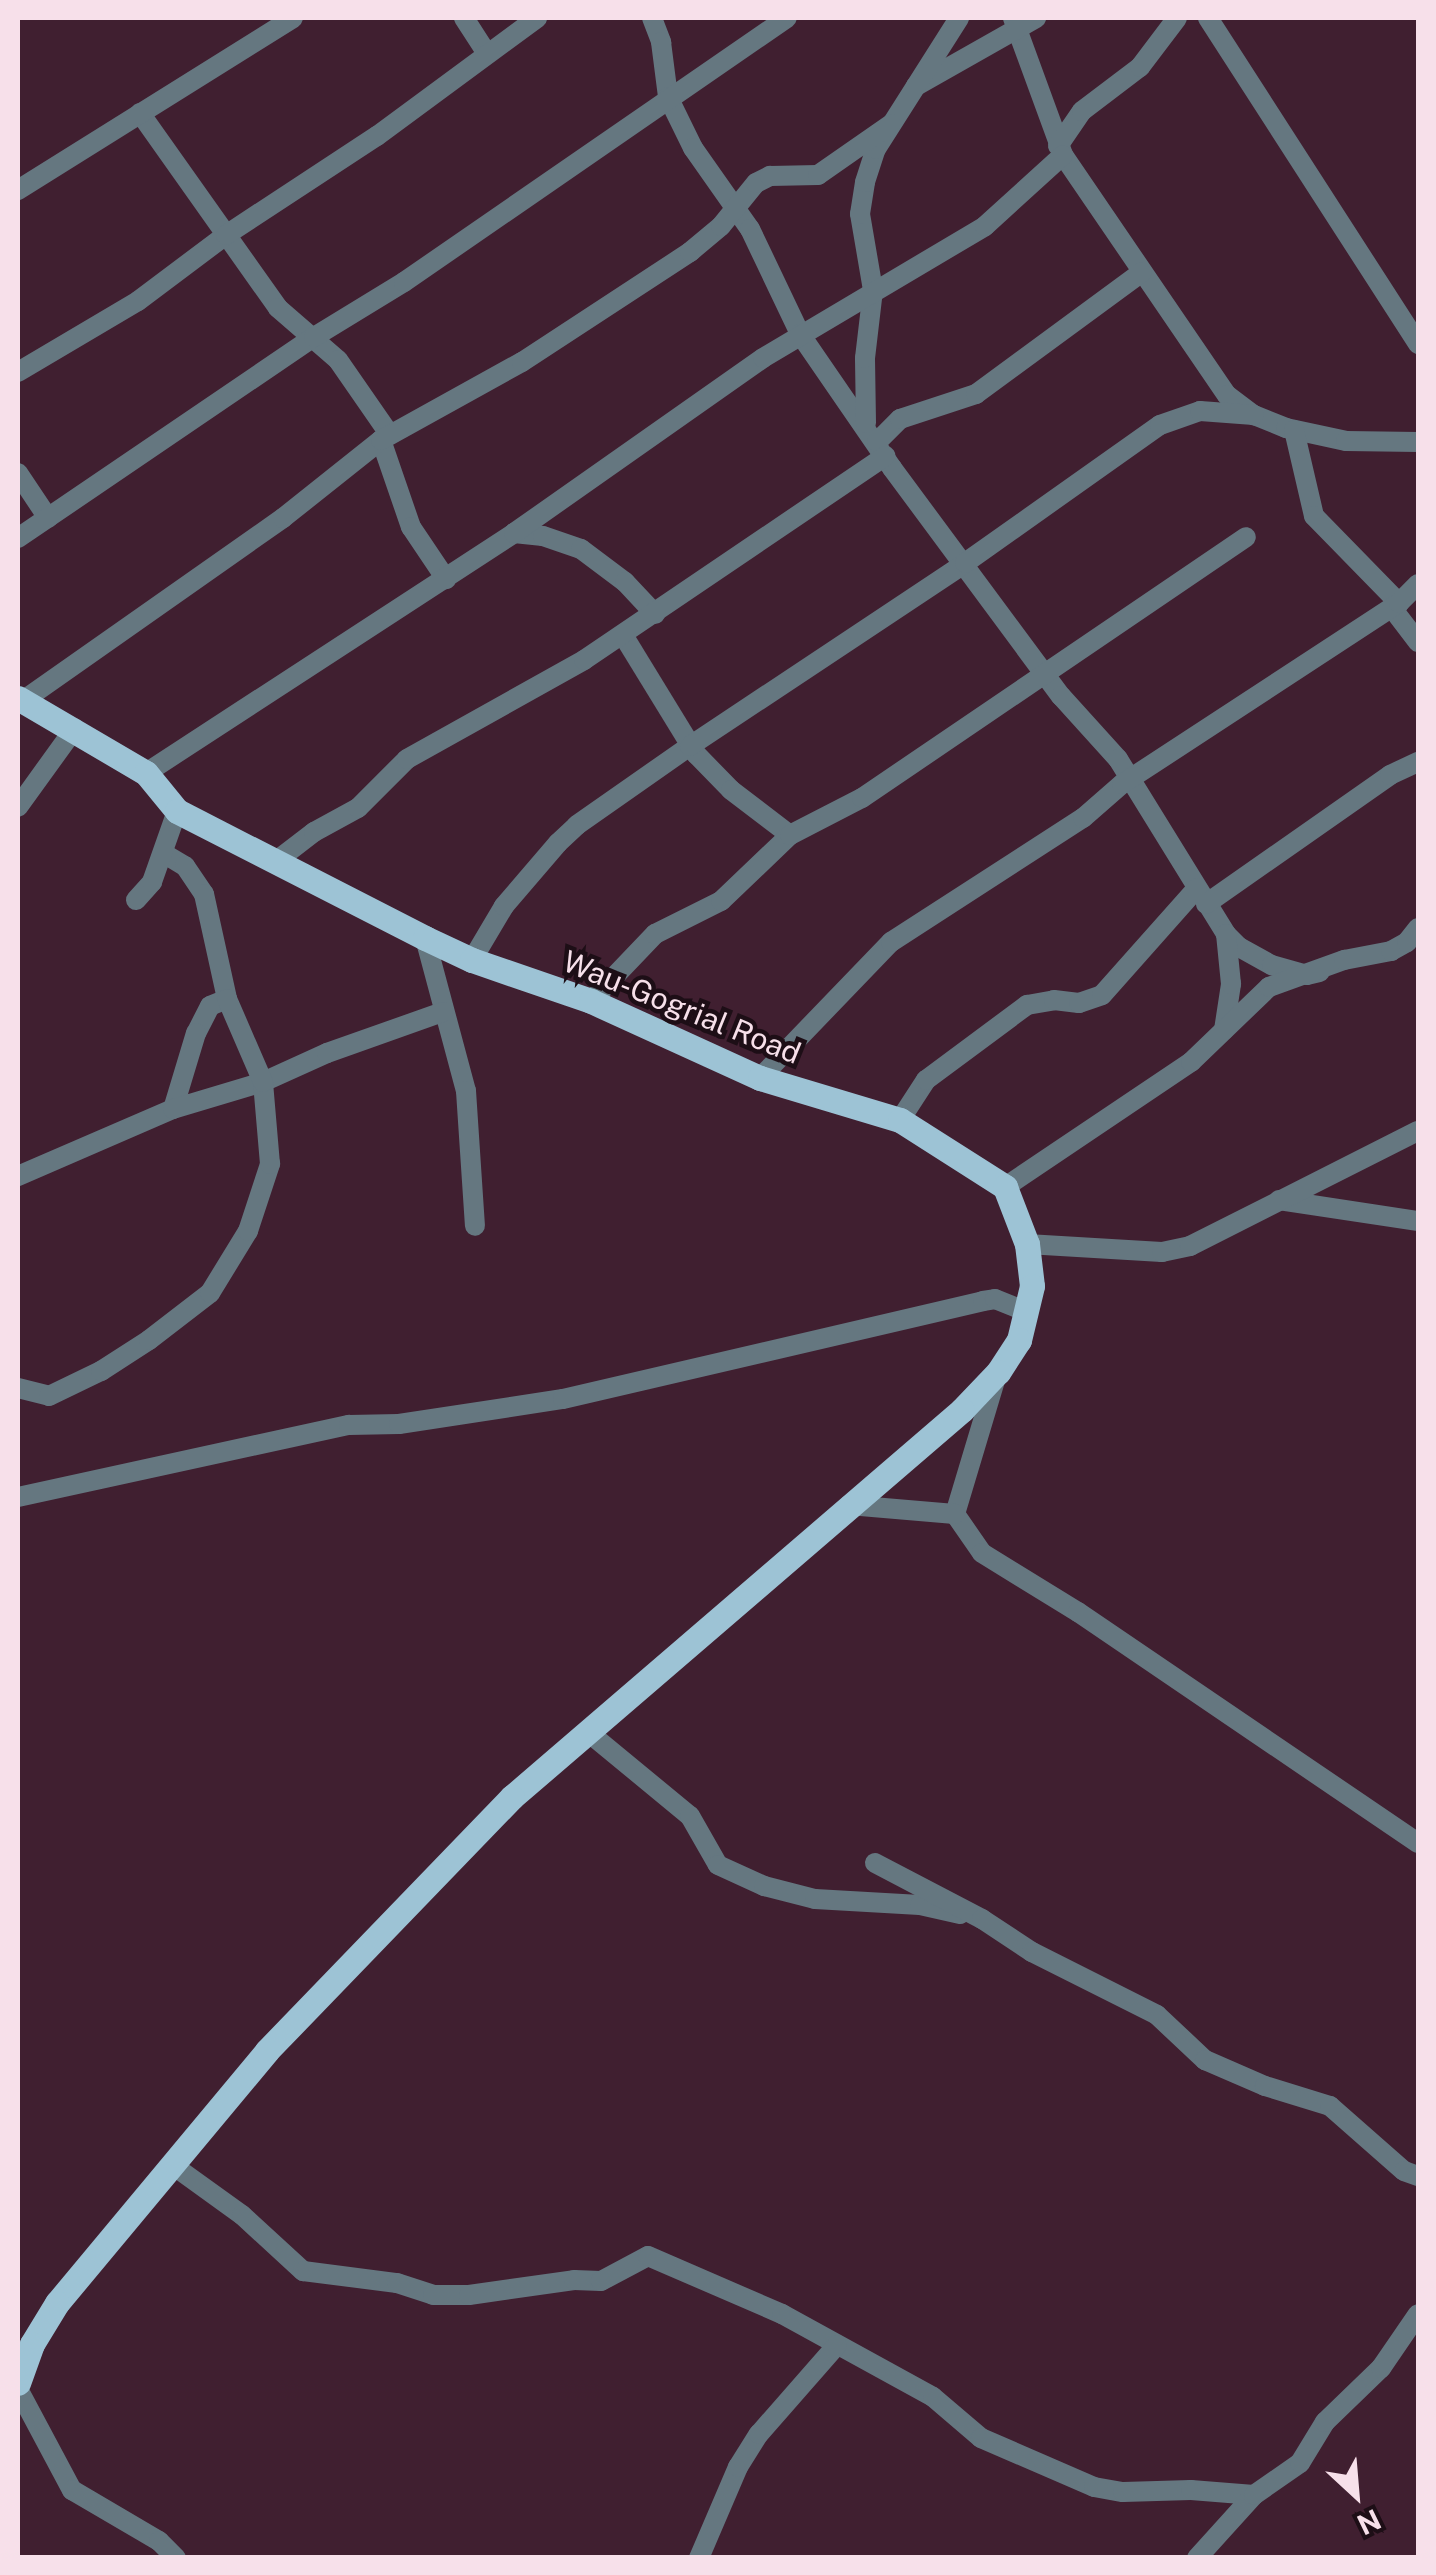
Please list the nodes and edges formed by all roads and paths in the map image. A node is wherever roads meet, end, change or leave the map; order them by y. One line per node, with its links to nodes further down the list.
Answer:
1 (464, 18): 10 (street)
2 (536, 18): 10 (street)
3 (652, 18): 12 (street)
4 (787, 18): 12 (street)
5 (959, 18): 11 (street)
6 (1177, 18): 15 (street)
7 (1208, 18): 23 (street)
8 (282, 21): 13 (street)
9 (1023, 22): 11 (street); 15 (street)
10 (486, 52): 18 (street)
11 (913, 88): 14 (street)
12 (668, 96): 17 (street); 22 (street)
13 (140, 113): 16 (street); 18 (street)
14 (891, 124): 17 (street); 20 (street)
15 (1060, 150): 19 (street); 20 (street)
16 (18, 190)
17 (736, 209): 21 (street); 28 (street)
18 (226, 235): 22 (street); 25 (street)
19 (1141, 274): 26 (street); 29 (street)
20 (873, 294): 21 (street); 29 (street)
21 (800, 334): 29 (street); 33 (street)
22 (314, 337): 28 (street); 32 (street)
23 (1416, 341): 24 (street)
24 (1418, 360)
25 (18, 372)
26 (1254, 415): 27 (street); 36 (street)
27 (1294, 430): 30 (street); 39 (street)
28 (386, 438): 37 (street); 44 (street)
29 (877, 442): 36 (street); 40 (street)
30 (1418, 442)
31 (18, 473): 32 (street)
32 (48, 518): 35 (street)
33 (514, 534): 37 (street); 40 (street)
34 (1246, 536): 43 (street)
35 (18, 538)
36 (965, 564): 43 (street); 46 (street)
37 (446, 578): 48 (street)
38 (1418, 584): 39 (street)
39 (1396, 605): 42 (street); 49 (street)
40 (655, 614): 41 (street)
41 (623, 635): 46 (street); 54 (street)
42 (1418, 642)
43 (1043, 674): 49 (street); 52 (street)
44 (21, 699): 45 (main road, Wau-Gogrial Road)
45 (75, 728): 48 (main road, Wau-Gogrial Road); 50 (street)
46 (690, 746): 52 (street); 60 (street)
47 (1418, 762): 55 (street)
48 (146, 773): 51 (main road, Wau-Gogrial Road)
49 (1131, 778): 55 (street); 66 (street)
50 (18, 806)
51 (177, 811): 53 (street); 54 (main road, Wau-Gogrial Road)
52 (790, 834): 63 (street)
53 (163, 852): 56 (street); 62 (street)
54 (275, 862): 59 (main road, Wau-Gogrial Road)
55 (1201, 896): 58 (street); 69 (street)
56 (136, 900)
57 (1418, 928): 61 (street)
58 (1226, 934): 61 (street); 65 (street)
59 (425, 938): 60 (main road, Wau-Gogrial Road); 64 (street)
60 (472, 960): 63 (main road, Wau-Gogrial Road)
61 (1320, 972): 65 (street)
62 (226, 999): 67 (street); 68 (street)
63 (591, 1001): 66 (main road, Wau-Gogrial Road)
64 (443, 1012): 67 (street); 75 (street)
65 (1220, 1036): 72 (street)
66 (760, 1078): 69 (main road, Wau-Gogrial Road)
67 (263, 1082): 68 (street); 79 (street)
68 (173, 1109): 71 (street)
69 (900, 1120): 72 (main road, Wau-Gogrial Road)
70 (1418, 1131): 73 (street)
71 (18, 1176)
72 (1004, 1188): 76 (main road)
73 (1279, 1200): 74 (street); 76 (street)
74 (1418, 1221)
75 (475, 1226)
76 (1027, 1244): 77 (main road)
77 (1027, 1312): 78 (main road); 81 (street)
78 (998, 1372): 80 (main road); 82 (street)
79 (18, 1388)
80 (858, 1496): 82 (street); 83 (main road)
81 (18, 1497)
82 (955, 1514): 84 (street)
83 (588, 1732): 86 (street); 87 (main road)
84 (1418, 1843)
85 (875, 1863): 86 (street)
86 (982, 1919): 88 (street)
87 (174, 2166): 90 (street); 91 (main road)
88 (1418, 2176)
89 (1418, 2314): 92 (street)
90 (837, 2345): 92 (street); 94 (street)
91 (18, 2386): 93 (street)
92 (1254, 2495): 95 (street)
93 (176, 2558)
94 (699, 2558)
95 (1197, 2558)

